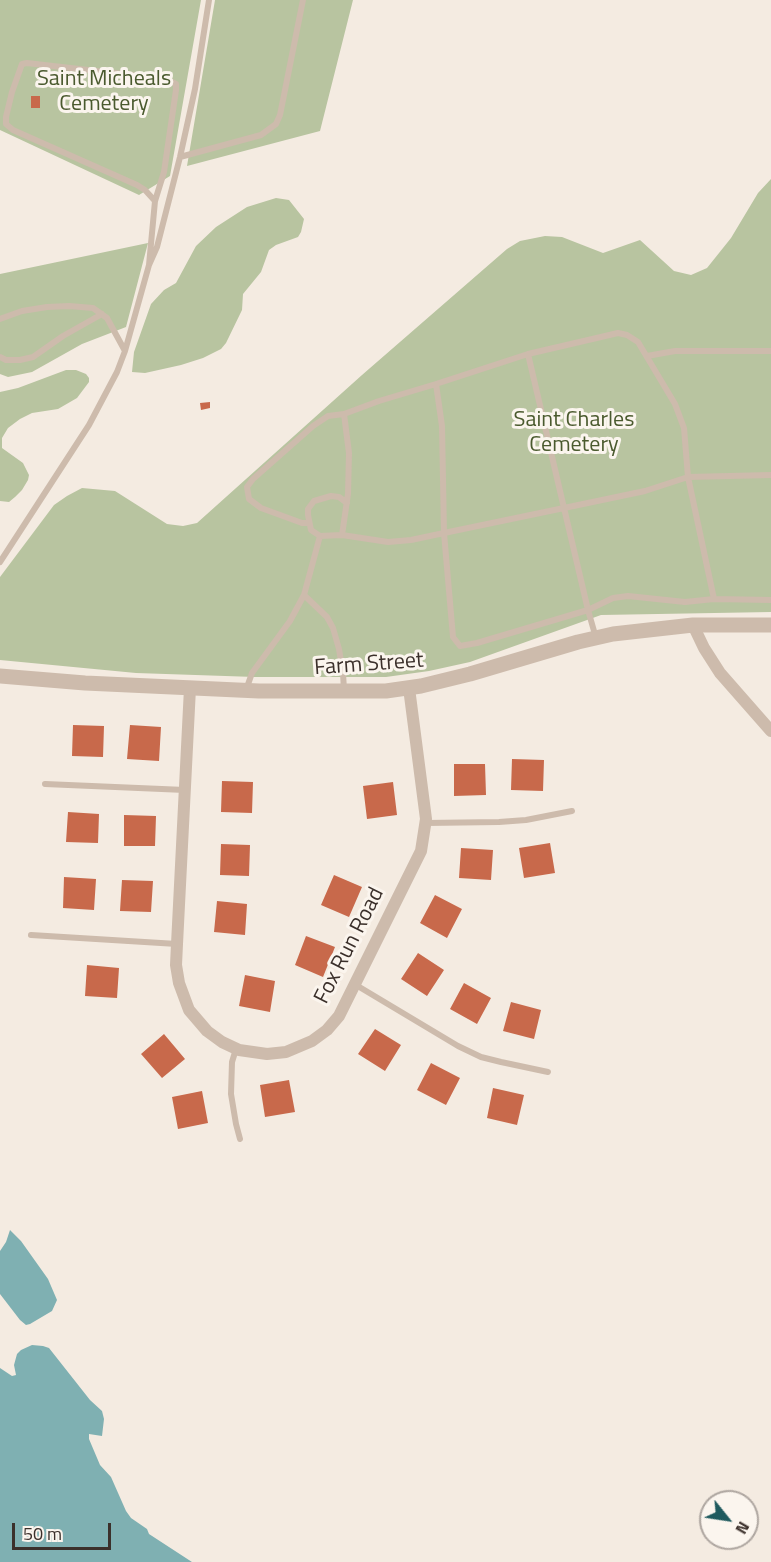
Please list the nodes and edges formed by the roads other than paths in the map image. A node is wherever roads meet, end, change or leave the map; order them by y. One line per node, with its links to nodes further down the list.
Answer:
1 (209, 0): 3 (lane)
2 (303, 0): 3 (lane)
3 (180, 157): 5 (lane)
4 (155, 201): 4 (lane); 5 (lane)
5 (149, 265): 8 (lane)
6 (102, 314): 7 (lane); 8 (lane); 11 (lane)
7 (0, 318)
8 (125, 351): 23 (lane)
9 (771, 351): 12 (lane)
10 (528, 354): 12 (lane); 13 (lane); 18 (lane)
11 (0, 357)
12 (647, 357): 16 (lane)
13 (436, 384): 14 (lane); 20 (lane)
14 (344, 414): 17 (lane); 19 (lane)
15 (771, 475): 16 (lane)
16 (688, 477): 18 (lane); 25 (lane)
17 (347, 503): 19 (lane); 21 (lane)
18 (564, 508): 20 (lane); 27 (lane)
19 (308, 523): 22 (lane)
20 (444, 533): 21 (lane); 27 (lane)
21 (342, 535): 22 (lane)
22 (320, 536): 24 (lane)
23 (0, 562)
24 (304, 595): 34 (lane); 35 (lane)
25 (714, 598): 26 (lane); 27 (lane)
26 (771, 600)
27 (588, 610): 30 (lane)
28 (771, 625): 29 (street, Farm Street)
29 (693, 626): 30 (street, Farm Street); 36 (street)
30 (596, 638): 33 (street, Farm Street)
31 (0, 676): 32 (street, Farm Street)
32 (190, 688): 34 (street, Farm Street); 38 (street, Fox Run Road)
33 (409, 688): 35 (street, Farm Street); 40 (street, Fox Run Road)
34 (246, 691): 35 (street, Farm Street)
35 (344, 692)
36 (771, 731)
37 (45, 784): 38 (lane)
38 (185, 790): 42 (street, Fox Run Road)
39 (572, 811): 40 (lane)
40 (426, 823): 43 (street, Fox Run Road)
41 (31, 935): 42 (lane)
42 (177, 944): 44 (street, Fox Run Road)
43 (356, 985): 44 (street, Fox Run Road); 45 (lane)
44 (236, 1048): 46 (lane)
45 (548, 1072)
46 (240, 1139)

